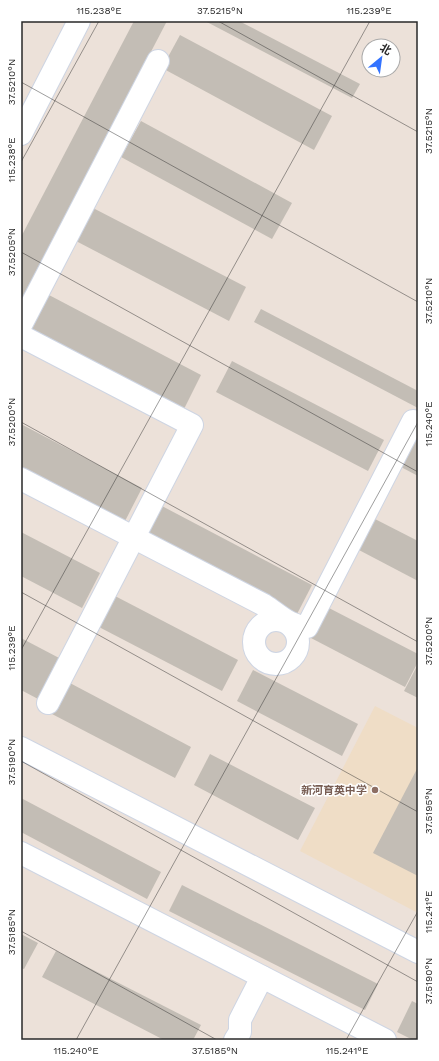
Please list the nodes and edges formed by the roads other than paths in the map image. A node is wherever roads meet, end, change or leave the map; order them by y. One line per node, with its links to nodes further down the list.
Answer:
1 (79, 21): 3 (street)
2 (158, 61): 4 (street)
3 (21, 134)
4 (21, 325)
5 (21, 336): 8 (street)
6 (414, 421): 8 (street)
7 (21, 479): 8 (street)
8 (134, 537): 9 (street)
9 (48, 703)
10 (21, 748): 12 (street)
11 (21, 853): 13 (street)
12 (418, 952)
13 (262, 977): 14 (street); 15 (street)
14 (235, 1040)
15 (385, 1040)

